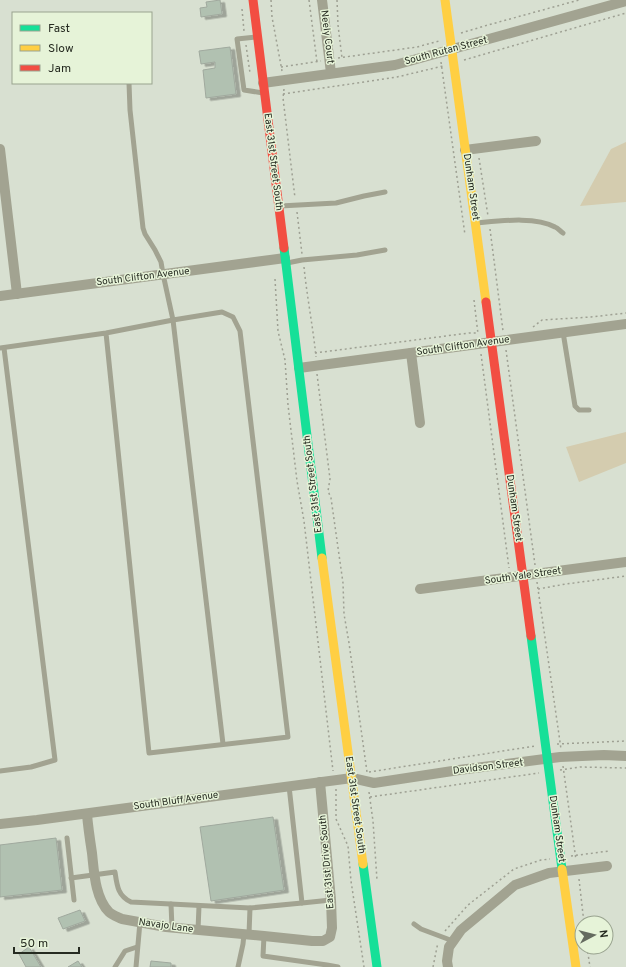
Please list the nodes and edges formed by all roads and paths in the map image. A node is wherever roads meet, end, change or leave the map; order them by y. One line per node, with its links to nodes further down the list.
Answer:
1 (253, 0): 10 (street, East 31st Street South)
2 (271, 0): 17 (path)
3 (309, 0): 16 (path)
4 (322, 0): 15 (street, Neely Court)
5 (337, 0): 14 (path)
6 (445, 0): 11 (street, Dunham Street)
7 (579, 0): 11 (path)
8 (626, 1): 13 (street, South Rutan Street)
9 (242, 7): 12 (path)
10 (258, 37): 12 (lane); 21 (street, East 31st Street South)
11 (450, 37): 13 (street, Dunham Street); 14 (path)
12 (245, 38): 19 (path); 23 (lane)
13 (452, 49): 18 (street, South Rutan Street); 27 (street, Dunham Street)
14 (342, 58): 15 (path)
15 (329, 60): 16 (path); 18 (street, Neely Court)
16 (317, 62): 17 (path)
17 (281, 67): 20 (path)
18 (331, 73): 20 (street, South Rutan Street)
19 (250, 76)
20 (284, 80): 21 (street, South Rutan Street); 29 (path)
21 (263, 82): 23 (street, East 31st Street South)
22 (130, 84): 37 (lane)
23 (265, 93): 30 (street, East 31st Street South)
24 (536, 141): 25 (street)
25 (478, 148): 27 (street); 31 (path)
26 (0, 149): 39 (street)
27 (466, 150): 32 (street, Dunham Street)
28 (385, 192): 29 (lane)
29 (296, 205): 30 (lane); 35 (path)
30 (279, 207): 36 (street, East 31st Street South)
31 (489, 222): 32 (lane); 33 (lane); 48 (path)
32 (476, 223): 45 (street, Dunham Street)
33 (563, 233)
34 (385, 250): 35 (lane)
35 (303, 260): 36 (lane); 51 (path)
36 (286, 261): 37 (street, South Clifton Avenue); 54 (street, East 31st Street South)
37 (163, 274): 39 (street, South Clifton Avenue); 42 (lane)
38 (275, 278): 76 (path)
39 (17, 294): 40 (street, South Clifton Avenue)
40 (0, 296)
41 (626, 313): 44 (path)
42 (173, 320): 47 (lane); 64 (lane); 64 (lane)
43 (626, 324): 46 (street, South Clifton Avenue)
44 (526, 328)
45 (490, 332): 48 (path); 49 (street, Dunham Street); 51 (path)
46 (563, 332): 48 (street, South Clifton Avenue); 55 (lane)
47 (106, 333): 50 (lane); 64 (lane)
48 (504, 335): 49 (street, South Clifton Avenue); 58 (path)
49 (492, 343): 52 (street, South Clifton Avenue); 59 (street, Dunham Street)
50 (2, 348): 71 (lane)
51 (315, 353): 53 (path)
52 (411, 354): 53 (street, South Clifton Avenue); 56 (street)
53 (316, 366): 54 (street, South Clifton Avenue); 74 (path)
54 (299, 368): 75 (street, East 31st Street South)
55 (589, 410)
56 (420, 423)
57 (626, 562): 58 (street, South Yale Street)
58 (536, 574): 59 (street, South Yale Street); 62 (path)
59 (523, 576): 61 (street, South Yale Street); 66 (street, Dunham Street)
60 (626, 576): 62 (path)
61 (420, 589)
62 (538, 589): 65 (path)
63 (626, 741): 65 (path)
64 (223, 744)
65 (560, 744): 66 (path); 68 (path)
66 (546, 745): 69 (street, Dunham Street); 74 (path)
67 (626, 756): 68 (street, Davidson Street)
68 (562, 757): 69 (street, Davidson Street); 72 (path)
69 (548, 759): 73 (street, Dunham Street); 74 (street, Davidson Street)
70 (626, 768): 72 (path)
71 (0, 770)
72 (564, 770): 73 (path); 84 (path)
73 (549, 772): 79 (path); 85 (street, Dunham Street)
74 (367, 777): 75 (street, Davidson Street); 79 (path)
75 (352, 778): 76 (street, South Bluff Avenue); 111 (street, East 31st Street South)
76 (334, 780): 77 (street, South Bluff Avenue); 110 (path)
77 (320, 782): 78 (street, South Bluff Avenue); 90 (street, East 31st Drive South)
78 (288, 786): 80 (street, South Bluff Avenue); 91 (lane)
79 (370, 796): 88 (path)
80 (87, 814): 81 (street, South Bluff Avenue); 86 (street, Navajo Lane)
81 (0, 824)
82 (67, 838): 87 (lane)
83 (607, 866): 84 (street)
84 (577, 870): 85 (street); 95 (path)
85 (563, 871): 103 (street); 113 (street, Dunham Street)
86 (95, 875): 87 (lane); 92 (lane); 96 (street, Navajo Lane)
87 (72, 878): 89 (lane)
88 (377, 880)
89 (74, 900)
90 (331, 900): 91 (lane); 102 (street, East 31st Drive South)
91 (302, 903): 94 (lane)
92 (171, 904): 93 (lane); 98 (lane)
93 (199, 906): 94 (lane); 99 (lane)
94 (250, 908): 100 (lane)
95 (583, 915)
96 (140, 922): 98 (street, Navajo Lane); 104 (lane)
97 (414, 924): 103 (lane)
98 (172, 928): 99 (street, Navajo Lane)
99 (198, 930): 100 (street, Navajo Lane)
100 (247, 934): 101 (street, Navajo Lane); 108 (lane)
101 (264, 936): 102 (street, Navajo Lane); 109 (lane)
102 (327, 940)
103 (453, 941): 112 (street)
104 (137, 947): 106 (lane); 107 (lane)
105 (588, 955): 114 (path)
106 (115, 967)
107 (136, 967)
108 (238, 967)
109 (338, 967)
110 (364, 967)
111 (377, 967)
112 (448, 967)
113 (576, 967)
114 (590, 967)

